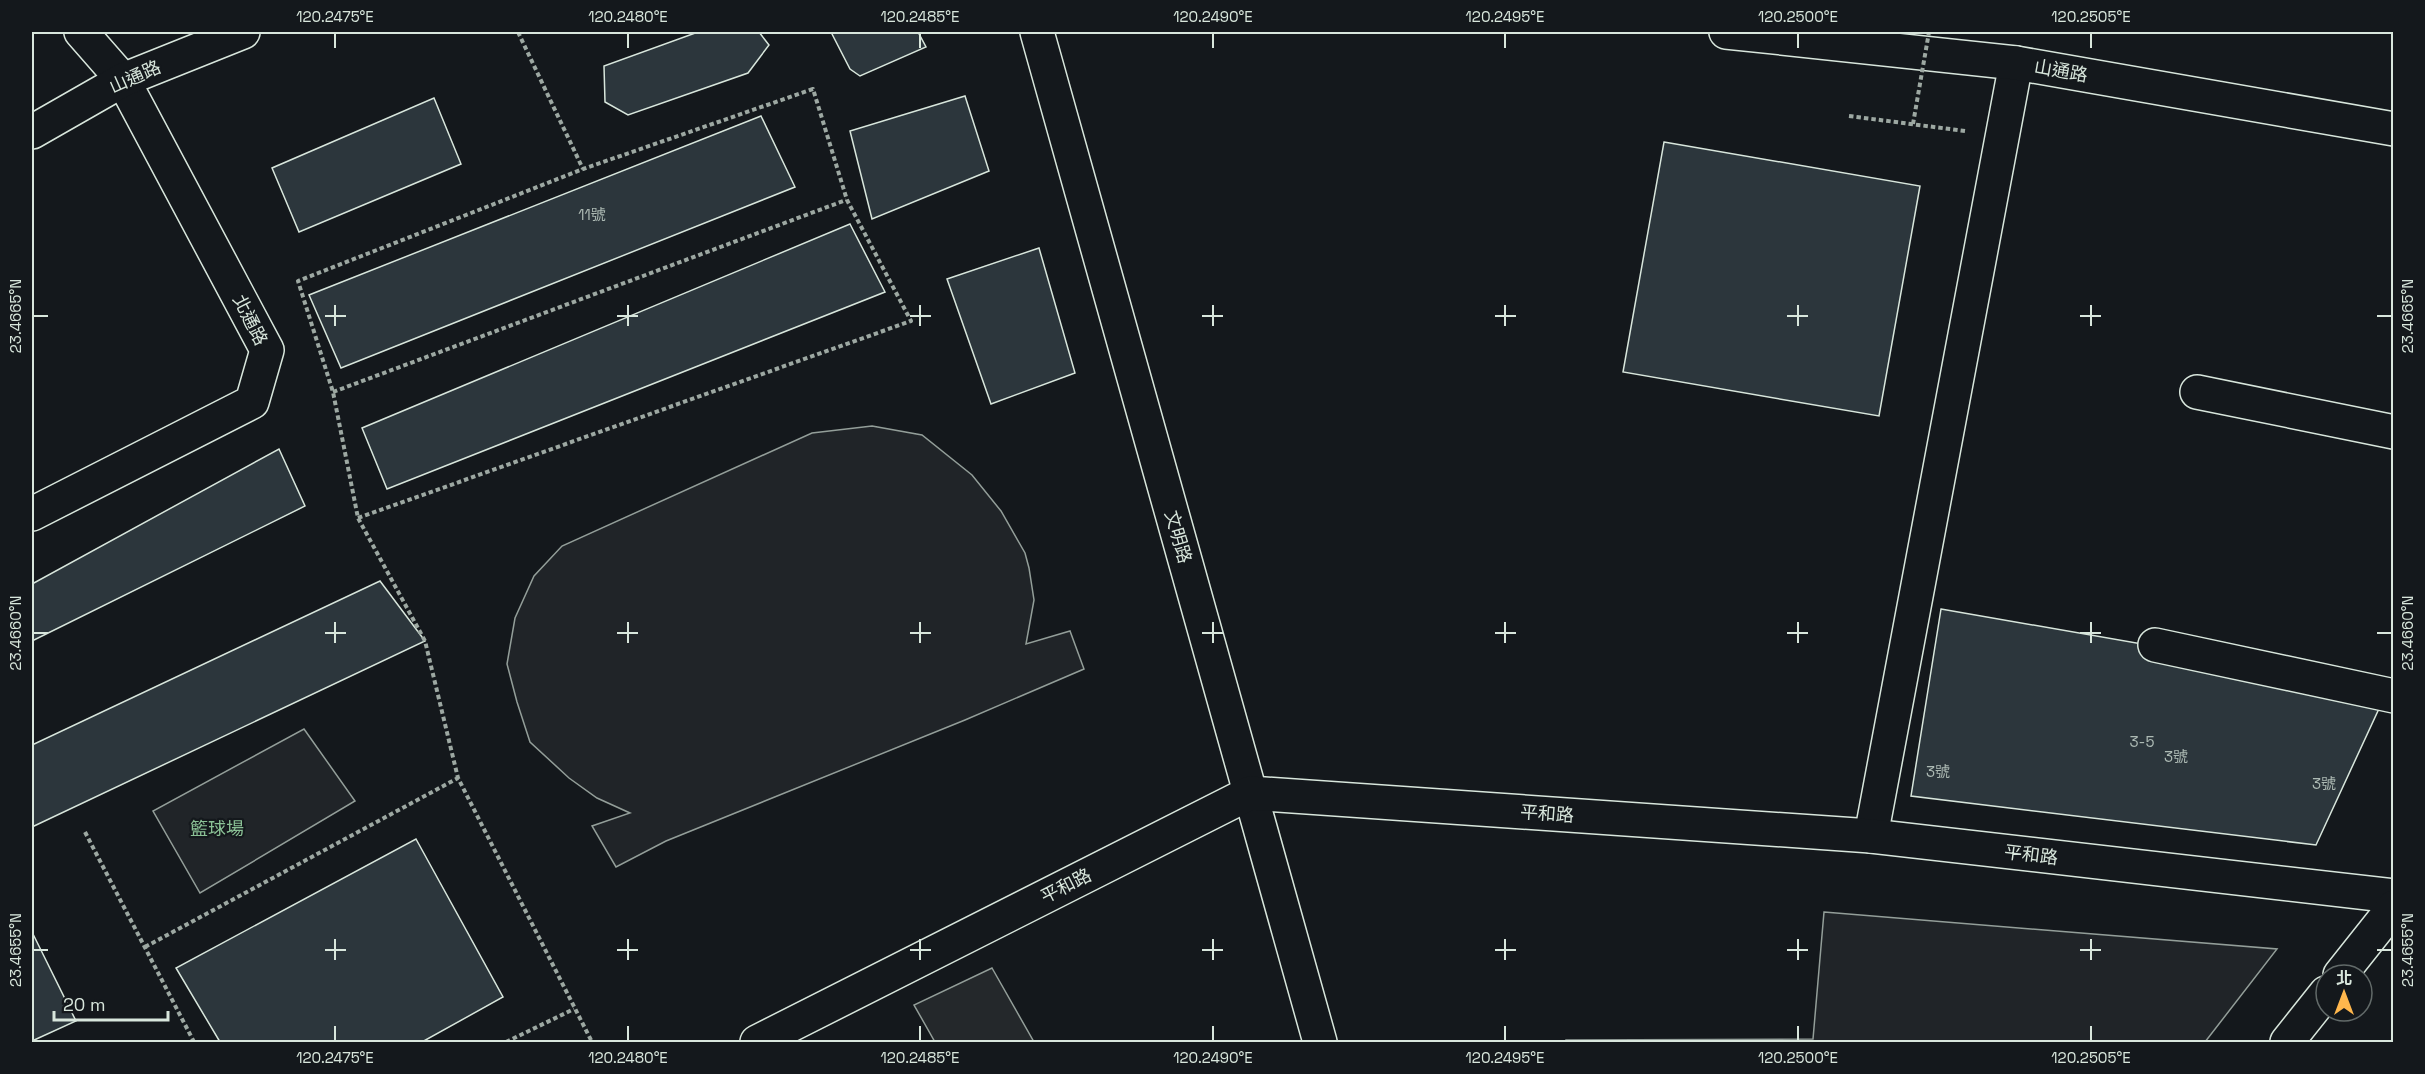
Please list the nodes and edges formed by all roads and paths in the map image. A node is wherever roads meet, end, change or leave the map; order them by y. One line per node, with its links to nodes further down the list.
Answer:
1 (81, 32): 8 (street, 北通路)
2 (243, 32): 8 (street, 山通路)
3 (519, 32): 14 (path)
4 (1037, 32): 24 (street, 文明路)
5 (1726, 32): 7 (street, 山通路)
6 (1929, 32): 10 (path, bridge)
7 (2016, 63): 11 (street, 山通路); 26 (street)
8 (123, 80): 13 (street, 山通路); 19 (street, 北通路)
9 (1849, 116): 10 (path)
10 (1913, 124): 12 (path)
11 (2394, 129)
12 (1965, 130)
13 (32, 132)
14 (583, 169): 15 (path); 16 (path)
15 (847, 200): 16 (path); 20 (path)
16 (333, 392): 20 (path)
17 (2197, 392): 18 (street)
18 (2394, 432)
19 (32, 514)
20 (358, 518): 23 (path)
21 (2156, 645): 22 (street)
22 (2394, 696)
23 (458, 778): 29 (path); 32 (path)
24 (1250, 793): 26 (street, 平和路); 36 (street, 平和路); 37 (street, 文明路)
25 (85, 832): 29 (path)
26 (1870, 836): 27 (street, 平和路)
27 (2394, 896)
28 (2394, 907): 30 (street)
29 (145, 947): 33 (path)
30 (2350, 963)
31 (2314, 1008): 38 (street)
32 (574, 1009): 34 (path); 35 (path)
33 (194, 1042)
34 (506, 1042)
35 (592, 1042)
36 (757, 1042)
37 (1320, 1042)
38 (2288, 1042)

